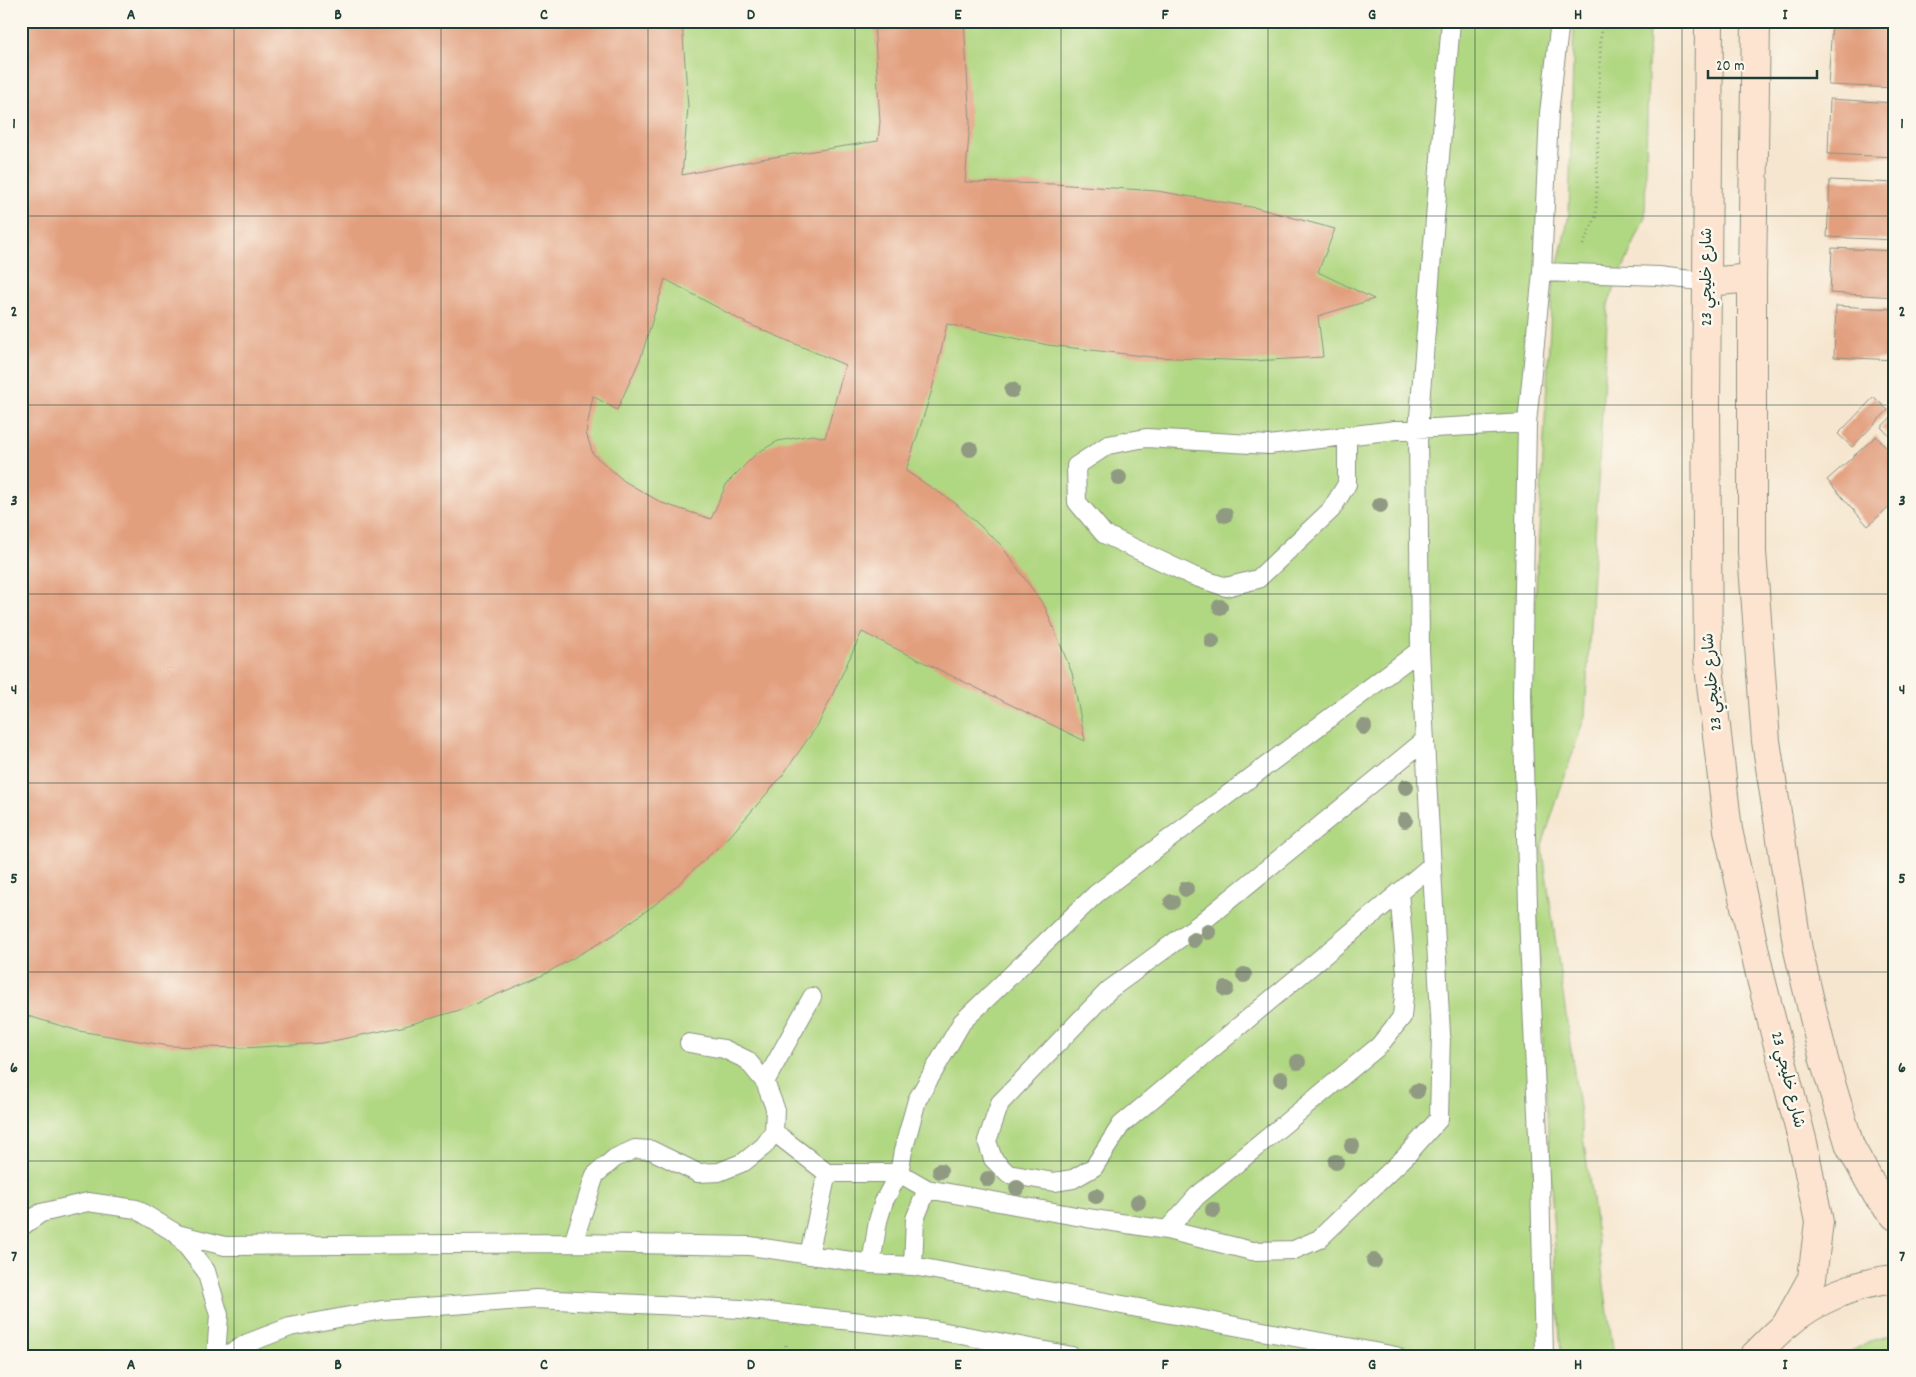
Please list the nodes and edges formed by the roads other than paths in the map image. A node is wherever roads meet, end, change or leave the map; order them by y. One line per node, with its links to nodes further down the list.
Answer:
1 (1451, 21): 9 (lane)
2 (1560, 21): 5 (lane)
3 (1709, 21): 7 (main road, شارع خليجي 23)
4 (1756, 21): 6 (main road)
5 (1542, 272): 7 (lane); 8 (lane)
6 (1752, 278): 7 (main road); 22 (main road)
7 (1707, 282): 31 (main road, شارع خليجي 23)
8 (1527, 423): 9 (lane); 36 (lane)
9 (1418, 429): 10 (lane); 11 (lane)
10 (1346, 436): 10 (lane)
11 (1420, 650): 12 (lane); 20 (lane)
12 (1425, 740): 13 (lane); 14 (lane)
13 (1432, 864): 14 (lane); 24 (lane)
14 (1399, 892): 24 (lane)
15 (812, 997): 17 (lane)
16 (689, 1043): 17 (lane)
17 (765, 1082): 18 (lane)
18 (774, 1132): 19 (lane); 26 (lane)
19 (827, 1173): 20 (lane); 27 (lane)
20 (899, 1173): 21 (lane); 28 (lane)
21 (927, 1189): 24 (lane); 29 (lane)
22 (1895, 1216)
23 (21, 1227): 25 (lane)
24 (1167, 1230)
25 (177, 1234): 26 (lane); 32 (lane)
26 (573, 1243): 27 (lane)
27 (809, 1255): 28 (lane)
28 (870, 1264): 29 (lane)
29 (913, 1266): 35 (lane)
30 (1895, 1278): 31 (main road)
31 (1786, 1325): 37 (main road)
32 (216, 1356)
33 (226, 1356): 34 (lane)
34 (1072, 1356)
35 (1396, 1356)
36 (1544, 1356)
37 (1754, 1356)

